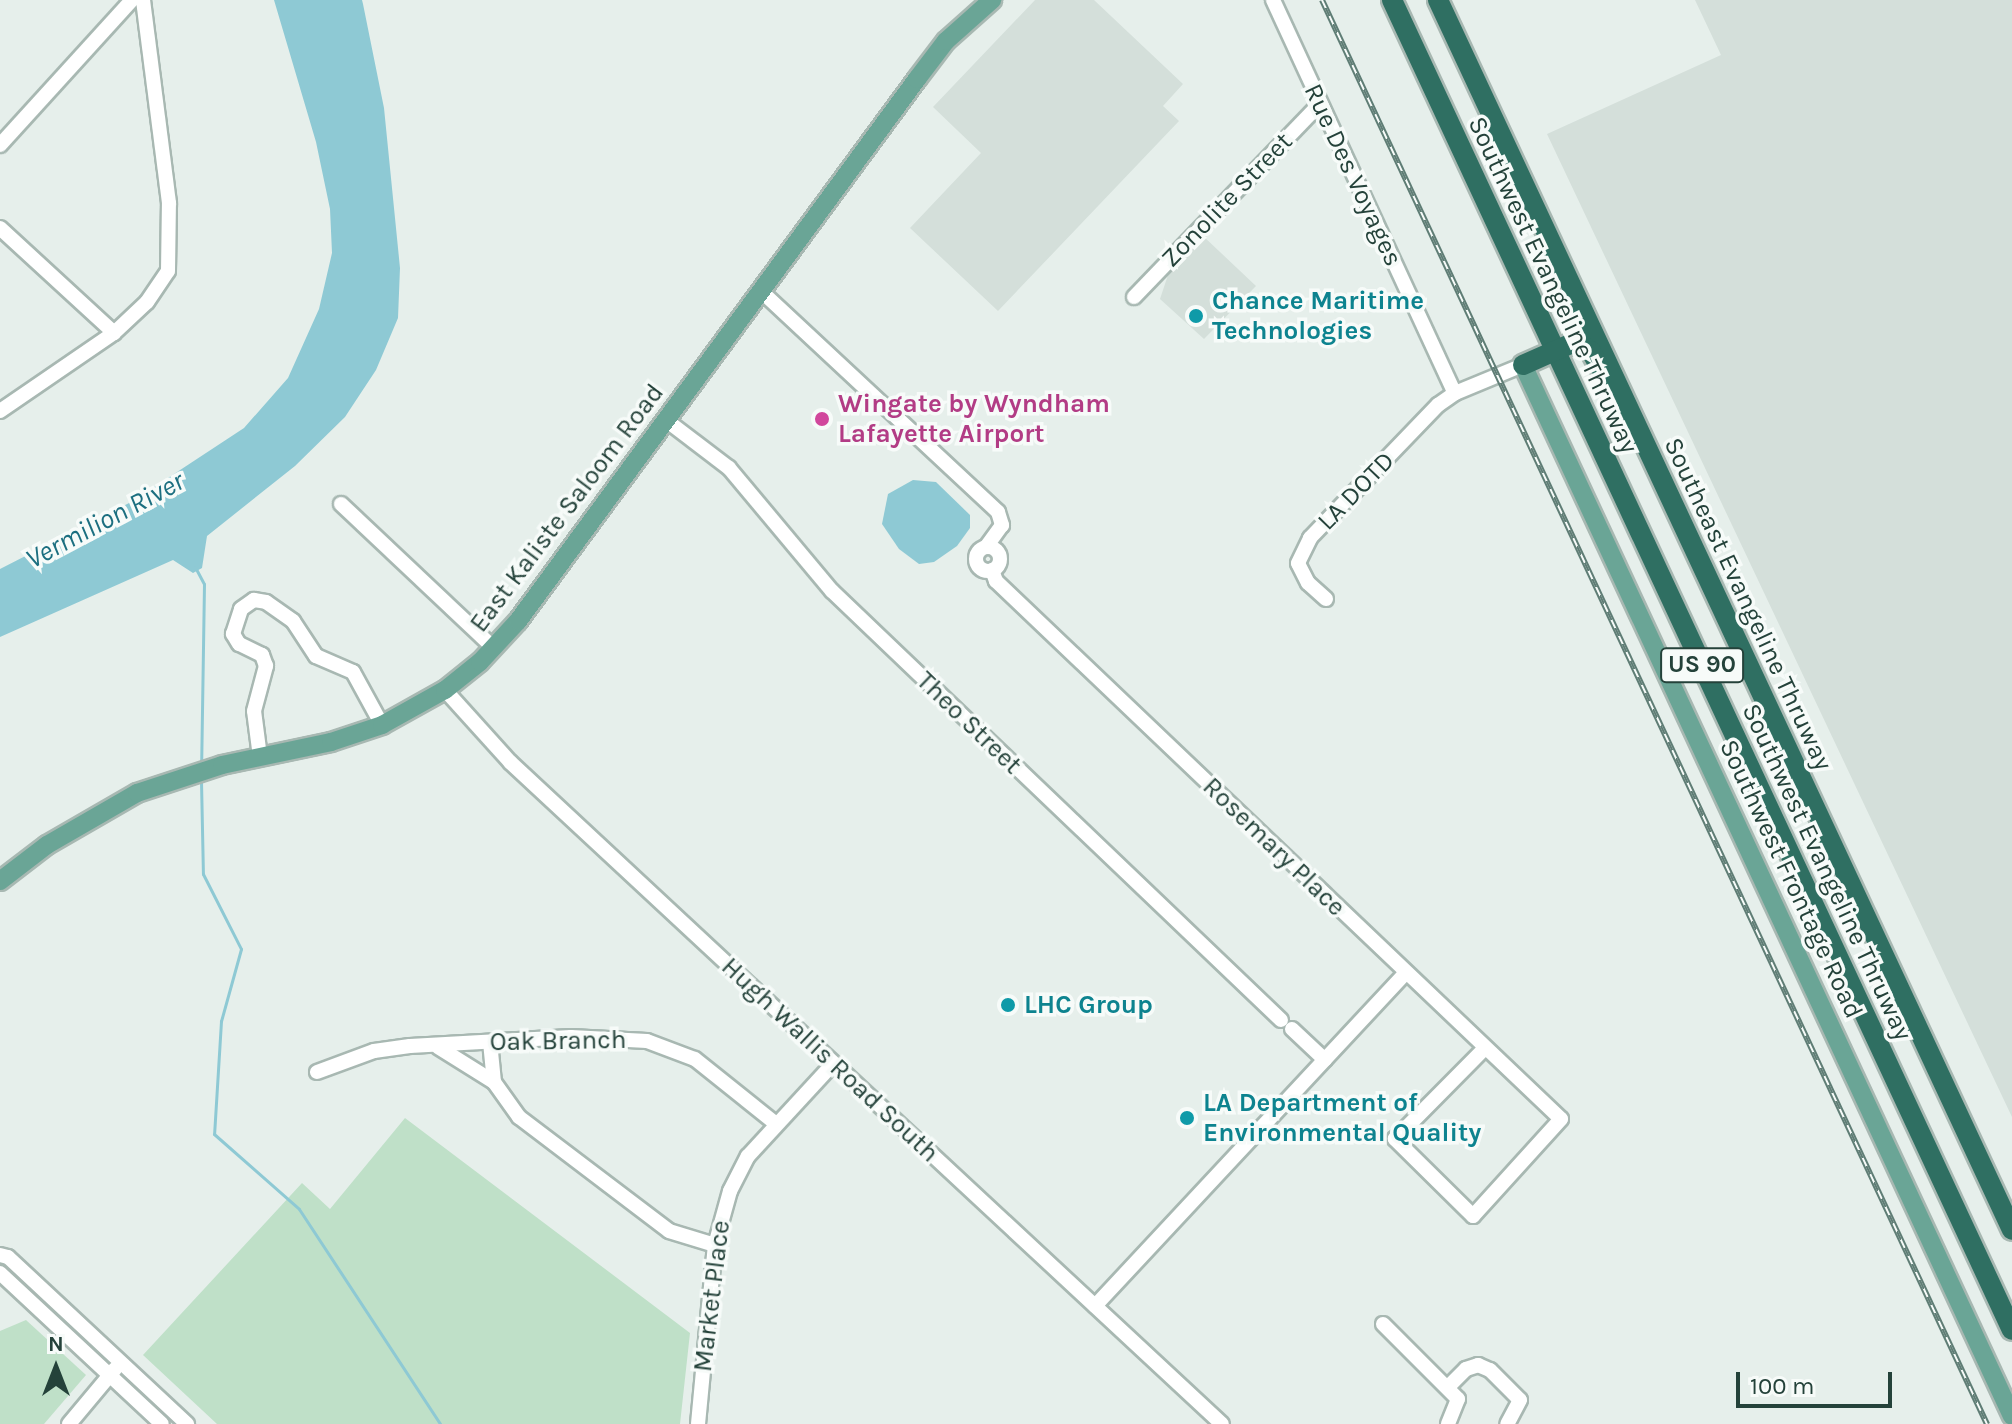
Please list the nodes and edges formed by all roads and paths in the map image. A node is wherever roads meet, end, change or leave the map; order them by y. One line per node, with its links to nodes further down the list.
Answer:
1 (132, 0): 10 (street)
2 (143, 0): 14 (street)
3 (1273, 0): 9 (street, Rue Des Voyages)
4 (1392, 0): 15 (highway, Southwest Evangeline Thruway / US 90)
5 (1431, 0): 8 (highway)
6 (1438, 0): 8 (highway, Southeast Evangeline Thruway / US 90)
7 (989, 1): 12 (main road, East Kaliste Saloom Road)
8 (1456, 40): 17 (highway, Southeast Evangeline Thruway / US 90)
9 (1320, 104): 13 (street, Zonolite Street); 19 (street, Rue Des Voyages)
10 (0, 145)
11 (0, 228): 14 (street)
12 (761, 291): 21 (main road, East Kaliste Saloom Road); 29 (street, Rosemary Place)
13 (1134, 297)
14 (114, 333): 20 (street)
15 (1554, 349): 16 (highway); 17 (highway); 18 (highway, Southwest Evangeline Thruway / US 90)
16 (1523, 365): 18 (highway); 19 (street); 48 (main road, Southwest Frontage Road)
17 (1616, 382): 38 (highway, Southeast Evangeline Thruway / US 90)
18 (1573, 391): 44 (highway, Southwest Evangeline Thruway / US 90)
19 (1455, 393): 23 (street, LA DOTD)
20 (0, 411)
21 (666, 420): 24 (main road, East Kaliste Saloom Road); 33 (street, Theo Street)
22 (341, 504): 24 (street)
23 (1326, 599)
24 (494, 648): 25 (main road, East Kaliste Saloom Road)
25 (445, 690): 26 (main road, East Kaliste Saloom Road); 34 (street, Hugh Wallis Road South)
26 (382, 725): 27 (main road, East Kaliste Saloom Road); 27 (street)
27 (260, 757): 28 (main road, East Kaliste Saloom Road)
28 (0, 881)
29 (1405, 974): 32 (street, Rosemary Place); 33 (street)
30 (490, 1042): 31 (street, Oak Branch); 36 (street); 37 (street, Oak Branch)
31 (434, 1045): 35 (street, Oak Branch); 36 (street)
32 (1483, 1050): 32 (street, Rosemary Place)
33 (1325, 1060): 42 (street)
34 (833, 1064): 37 (street, Market Place); 42 (street, Hugh Wallis Road South)
35 (317, 1072)
36 (494, 1082): 39 (street)
37 (776, 1124): 39 (street, Market Place)
38 (2012, 1230)
39 (715, 1245): 52 (street, Market Place)
40 (0, 1255): 45 (street)
41 (0, 1273): 46 (street)
42 (1095, 1306): 53 (street, Hugh Wallis Road South)
43 (1383, 1324): 47 (street)
44 (2012, 1330)
45 (120, 1362): 46 (street); 51 (street)
46 (110, 1376): 49 (street); 50 (street)
47 (1449, 1386): 54 (street); 55 (street)
48 (2012, 1416)
49 (69, 1424)
50 (162, 1424)
51 (187, 1424)
52 (698, 1424)
53 (1222, 1424)
54 (1448, 1424)
55 (1507, 1424)

